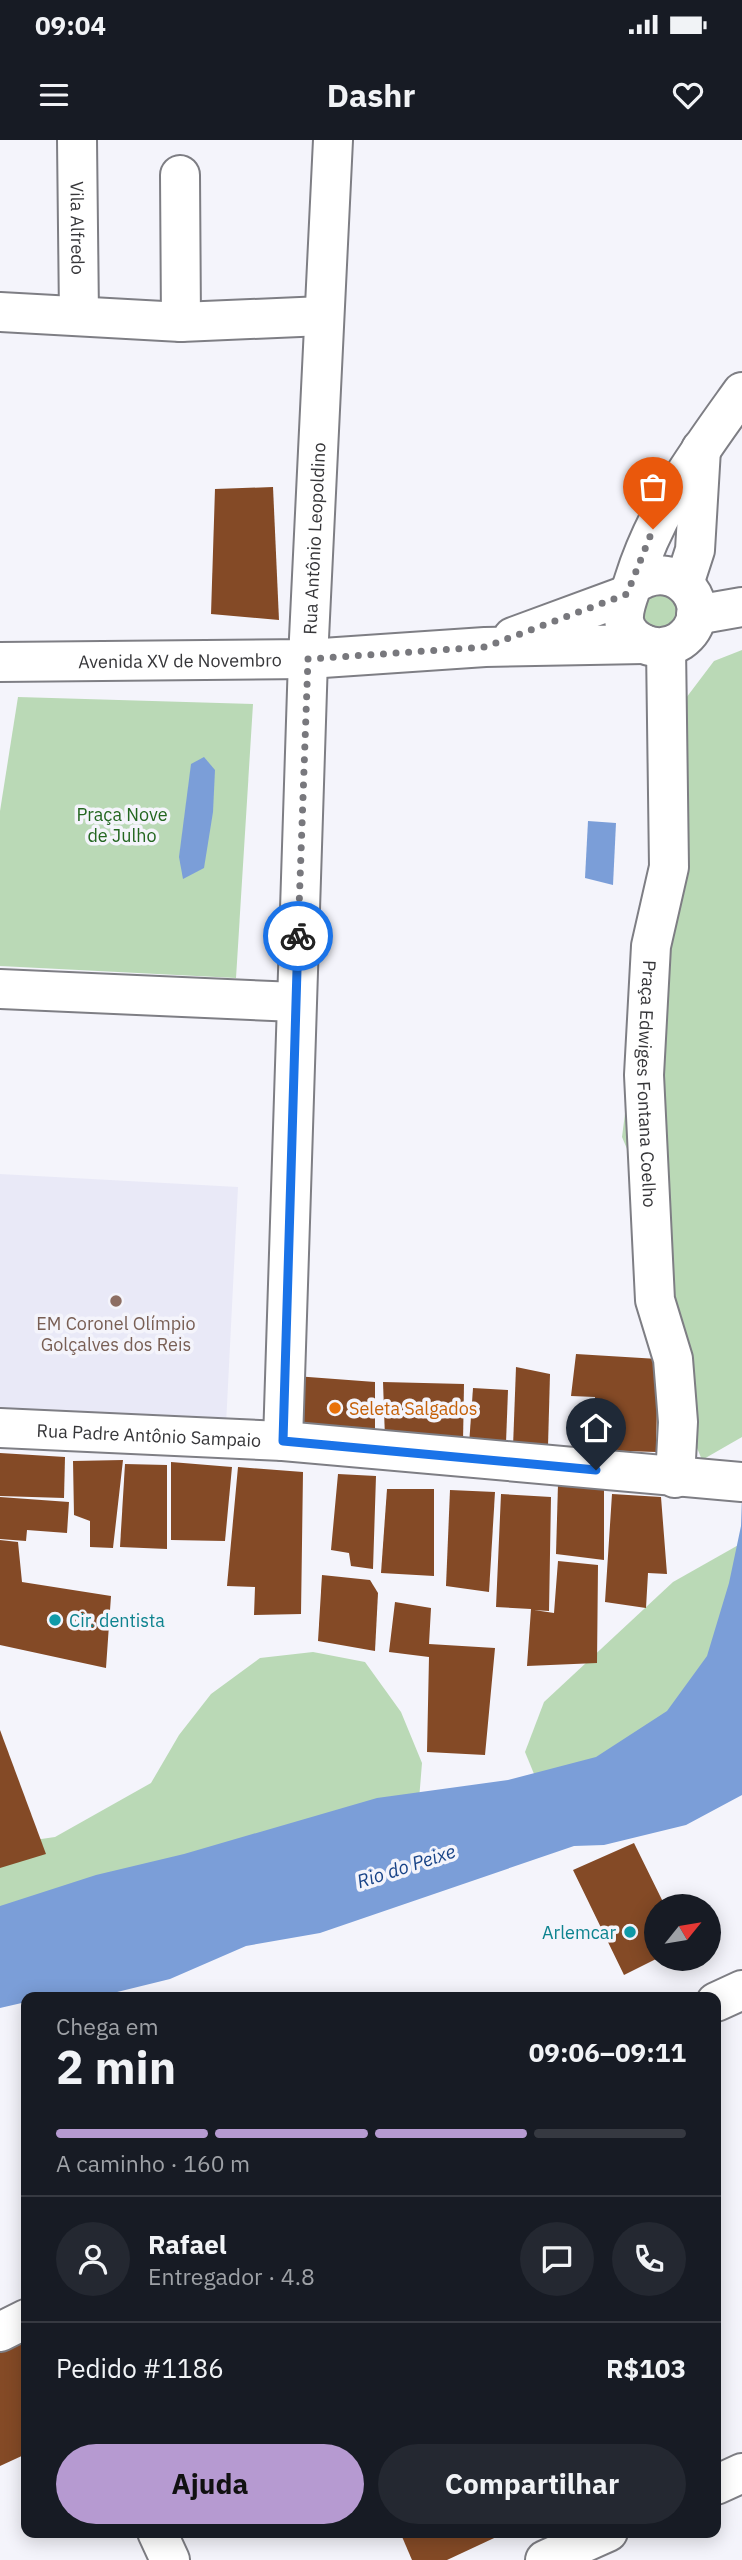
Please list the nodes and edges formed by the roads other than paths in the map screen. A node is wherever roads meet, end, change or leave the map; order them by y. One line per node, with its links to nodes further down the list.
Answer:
1 (77, 140): 5 (street, Vila Alfredo)
2 (333, 140): 6 (street, Rua Antônio Leopoldino)
3 (180, 175): 7 (street)
4 (0, 313): 5 (street)
5 (79, 315): 7 (street)
6 (323, 316): 7 (street); 15 (street, Rua Antônio Leopoldino)
7 (181, 322)
8 (742, 392): 9 (street)
9 (701, 449): 10 (street); 11 (street)
10 (630, 590): 11 (street); 13 (street); 14 (street, Avenida XV de Novembro)
11 (690, 600): 12 (street); 13 (street)
12 (742, 607)
13 (655, 645): 14 (street, Avenida XV de Novembro); 21 (street, Praça Edwiges Fontana Coelho)
14 (485, 647): 15 (street, Avenida XV de Novembro)
15 (308, 659): 16 (street, Avenida XV de Novembro); 18 (street, Rua Antônio Leopoldino)
16 (0, 662)
17 (0, 989): 18 (street)
18 (296, 1002): 20 (street, Rua Antônio Leopoldino)
19 (0, 1428): 20 (street, Rua Padre Antônio Sampaio)
20 (283, 1441): 21 (street, Rua Padre Antônio Sampaio)
21 (683, 1478): 22 (street, Rua Padre Antônio Sampaio)
22 (742, 1482)
23 (742, 1990): 24 (street)
24 (721, 2000)
25 (21, 2322): 26 (street)
26 (0, 2332)
27 (742, 2473): 28 (street)
28 (721, 2483)
29 (160, 2538): 31 (street)
30 (594, 2538): 32 (street)
31 (170, 2560)
32 (545, 2560)

